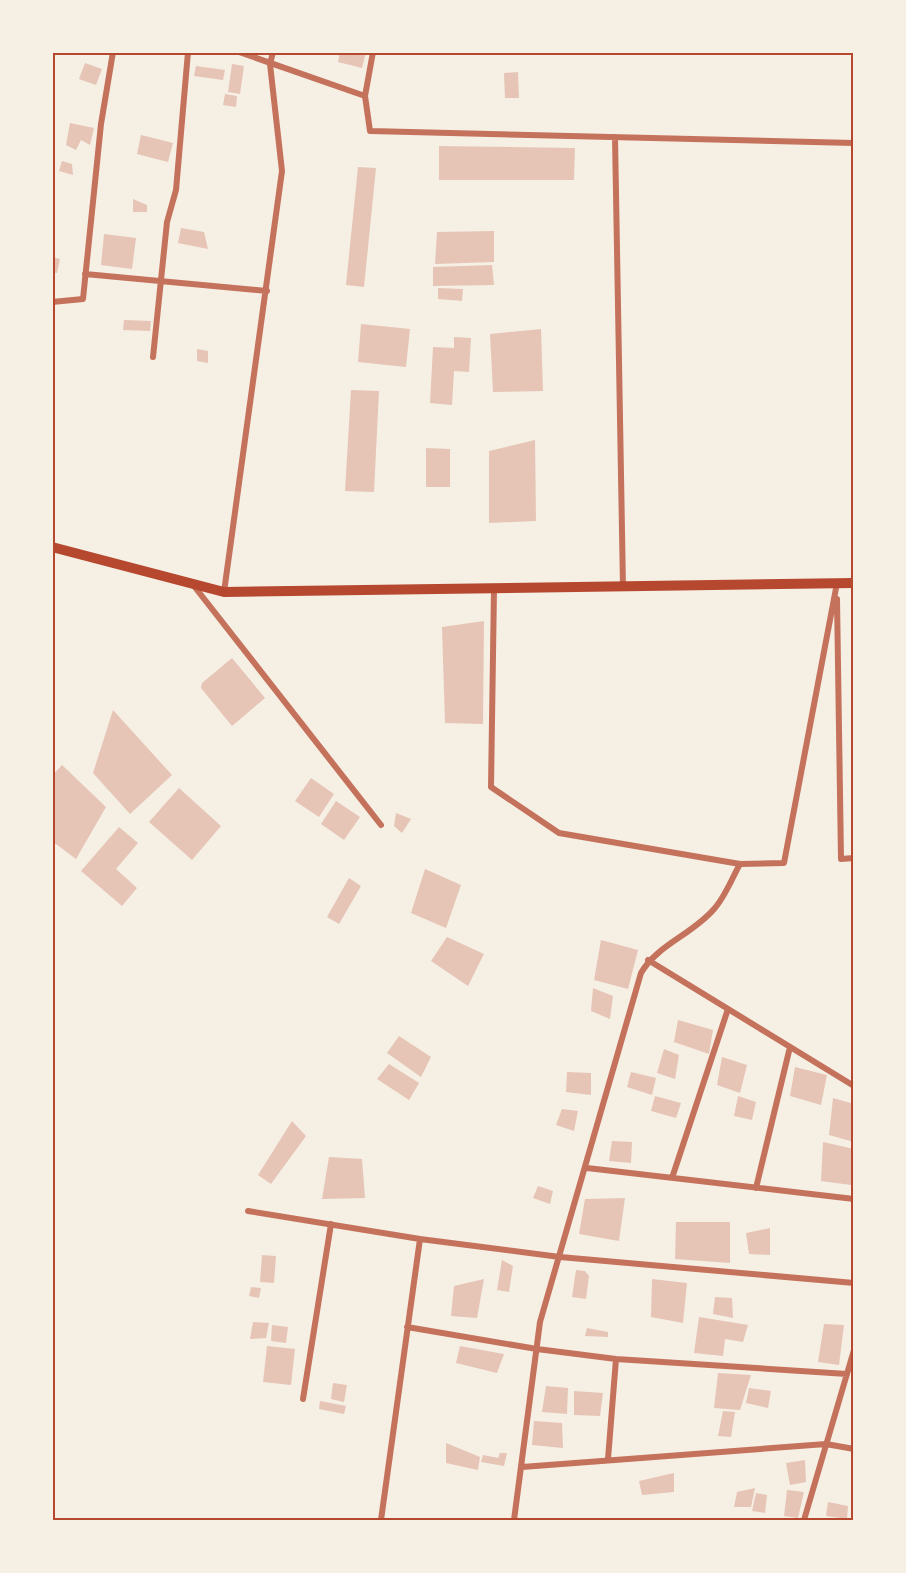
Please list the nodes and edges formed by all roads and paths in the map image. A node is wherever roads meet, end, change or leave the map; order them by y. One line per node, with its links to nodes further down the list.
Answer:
1 (113, 52): 10 (street)
2 (188, 52): 11 (street)
3 (239, 52): 6 (street)
4 (273, 52): 6 (street)
5 (373, 52): 7 (street)
6 (270, 64): 7 (street); 12 (street)
7 (365, 96): 8 (street)
8 (615, 137): 9 (street); 19 (street)
9 (854, 143)
10 (86, 274): 11 (street); 13 (street)
11 (159, 279): 12 (street); 14 (street)
12 (267, 291): 21 (street)
13 (52, 303)
14 (153, 357)
15 (52, 547): 18 (main road)
16 (854, 583): 17 (main road)
17 (837, 584): 19 (main road); 23 (street); 24 (street)
18 (194, 585): 21 (main road); 22 (street)
19 (623, 587): 20 (main road)
20 (494, 589): 21 (main road); 24 (street)
21 (224, 592)
22 (381, 825)
23 (854, 858)
24 (740, 864): 25 (street)
25 (648, 960): 26 (street); 29 (street)
26 (728, 1009): 27 (street); 30 (street)
27 (790, 1047): 28 (street); 31 (street)
28 (854, 1086)
29 (586, 1168): 30 (street); 36 (street)
30 (672, 1178): 31 (street)
31 (756, 1188): 32 (street)
32 (854, 1199)
33 (248, 1211): 34 (street)
34 (331, 1224): 35 (street); 43 (street)
35 (420, 1239): 36 (street); 38 (street)
36 (560, 1257): 37 (street); 39 (street)
37 (854, 1283)
38 (407, 1327): 39 (street); 48 (street)
39 (537, 1349): 41 (street); 47 (street)
40 (854, 1350): 42 (street)
41 (616, 1359): 42 (street); 46 (street)
42 (847, 1374): 44 (street)
43 (303, 1399)
44 (826, 1444): 45 (street); 46 (street); 50 (street)
45 (854, 1449)
46 (609, 1459): 47 (street)
47 (522, 1467): 49 (street)
48 (381, 1521)
49 (514, 1521)
50 (804, 1521)

